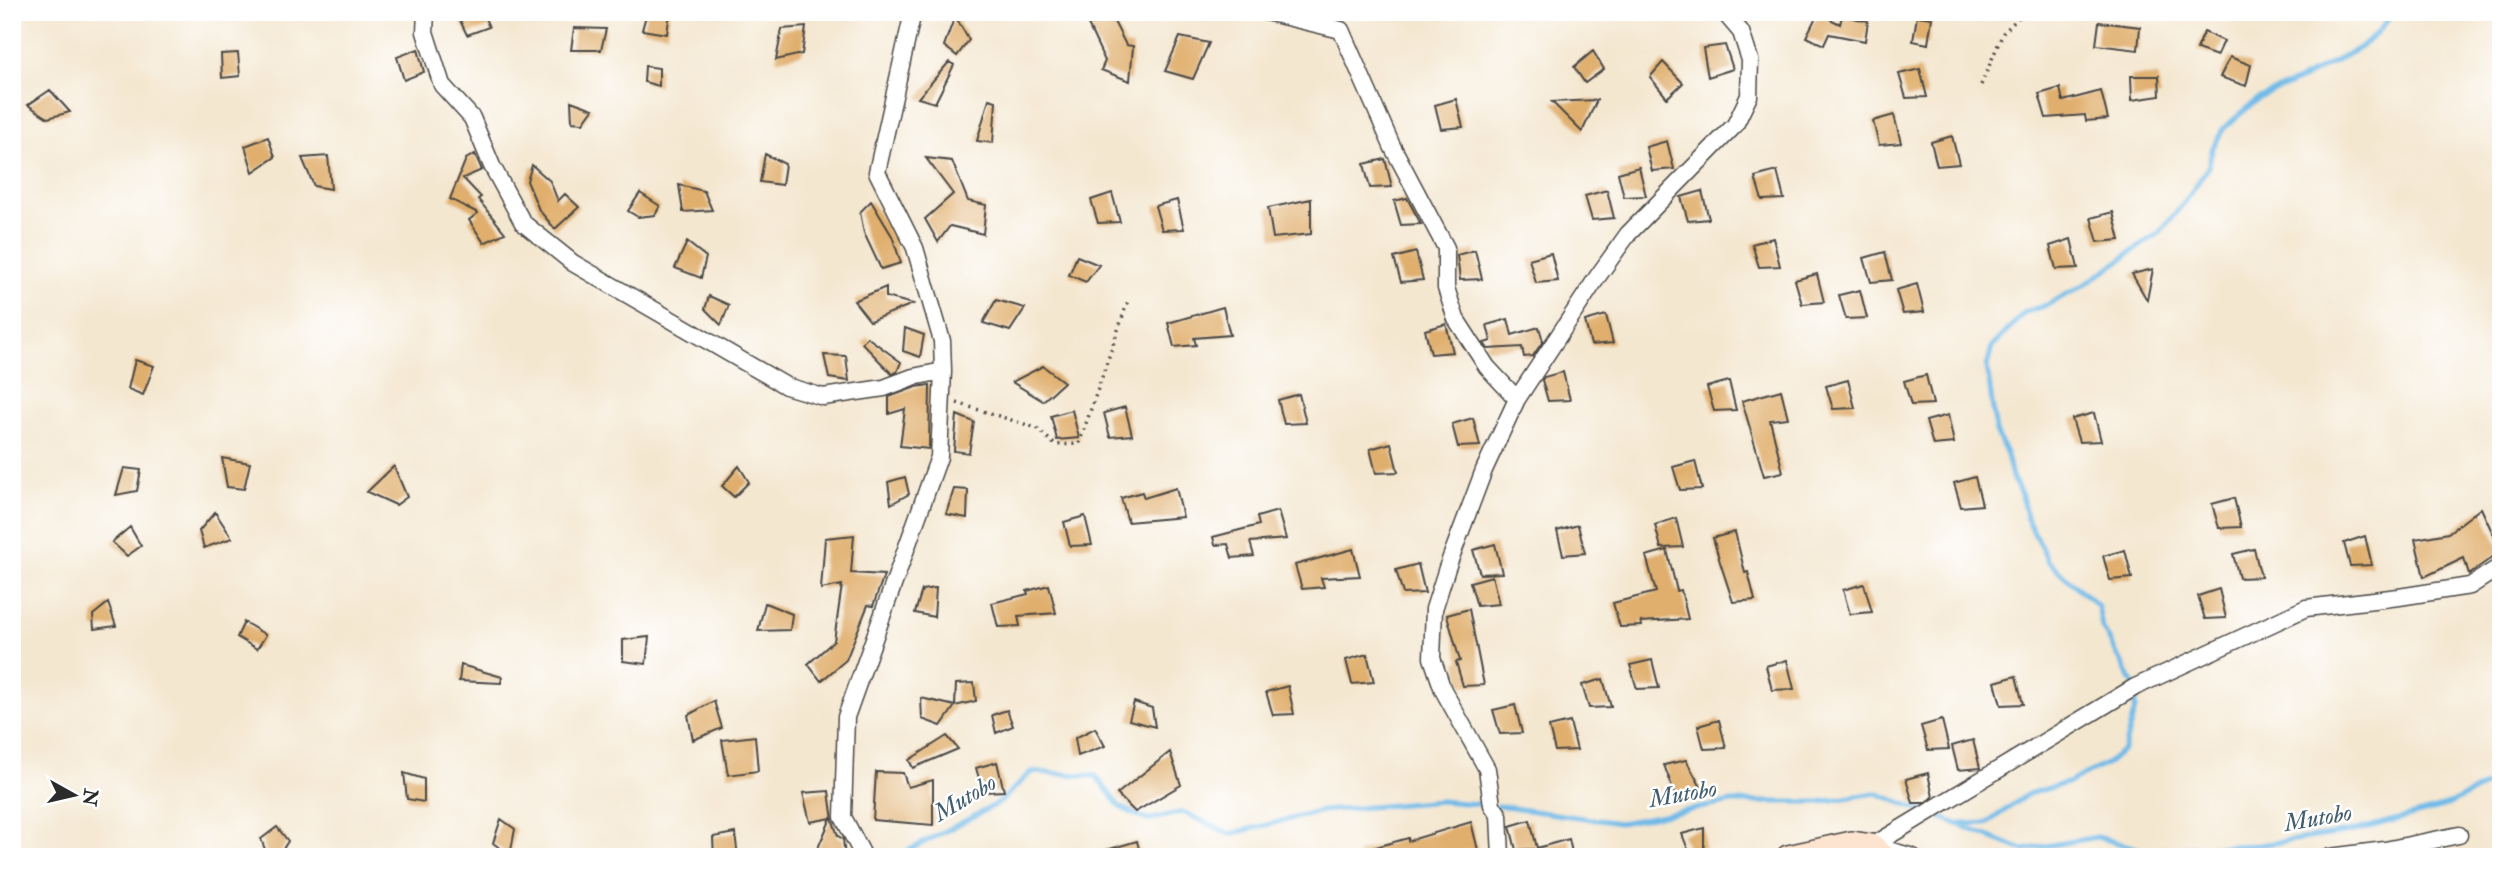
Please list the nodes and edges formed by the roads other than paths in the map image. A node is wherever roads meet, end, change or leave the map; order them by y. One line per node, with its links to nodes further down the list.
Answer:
1 (426, 12): 5 (street)
2 (913, 12): 5 (street)
3 (1266, 12): 6 (street)
4 (1724, 12): 6 (street)
5 (943, 371): 10 (street)
6 (1517, 399): 11 (street)
7 (2501, 566): 9 (street)
8 (2459, 835): 14 (street)
9 (1878, 851): 12 (main road); 13 (street)
10 (864, 857)
11 (1501, 857)
12 (1787, 857)
13 (1913, 857)
14 (2330, 857)

